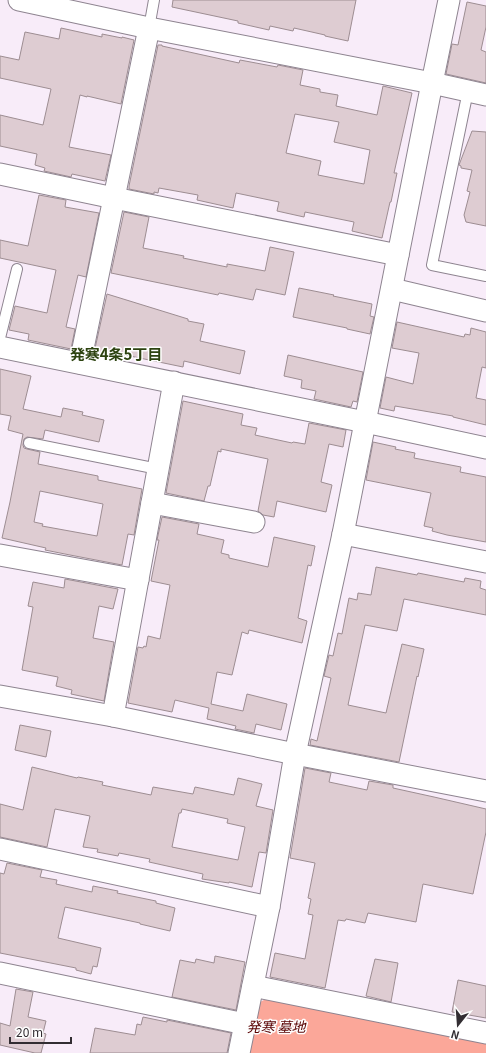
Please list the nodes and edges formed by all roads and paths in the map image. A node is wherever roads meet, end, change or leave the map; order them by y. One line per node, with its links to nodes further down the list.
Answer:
1 (154, 0): 4 (lane)
2 (449, 0): 5 (street)
3 (29, 1): 4 (street)
4 (149, 28): 5 (street); 8 (street)
5 (432, 83): 6 (street); 9 (street)
6 (477, 93): 11 (lane)
7 (0, 174): 8 (street)
8 (114, 198): 9 (street); 16 (street)
9 (398, 255): 12 (street)
10 (17, 270): 14 (lane)
11 (486, 276)
12 (392, 289): 13 (street); 18 (street)
13 (486, 311)
14 (0, 338)
15 (0, 347): 16 (street)
16 (80, 363): 17 (street)
17 (174, 382): 18 (street); 21 (street)
18 (365, 422): 20 (street); 24 (street)
19 (29, 443): 21 (lane)
20 (486, 448)
21 (158, 469): 22 (street)
22 (152, 503): 23 (street); 27 (street)
23 (254, 522)
24 (343, 534): 26 (street); 30 (street)
25 (0, 555): 27 (street)
26 (486, 562)
27 (138, 580): 29 (street)
28 (0, 696): 29 (street)
29 (113, 716): 30 (street)
30 (295, 754): 31 (street); 33 (street)
31 (486, 791)
32 (0, 849): 33 (street)
33 (269, 907): 35 (street)
34 (0, 973): 36 (street)
35 (253, 986): 36 (street); 37 (street)
36 (246, 1024): 38 (street)
37 (486, 1033)
38 (239, 1053)

